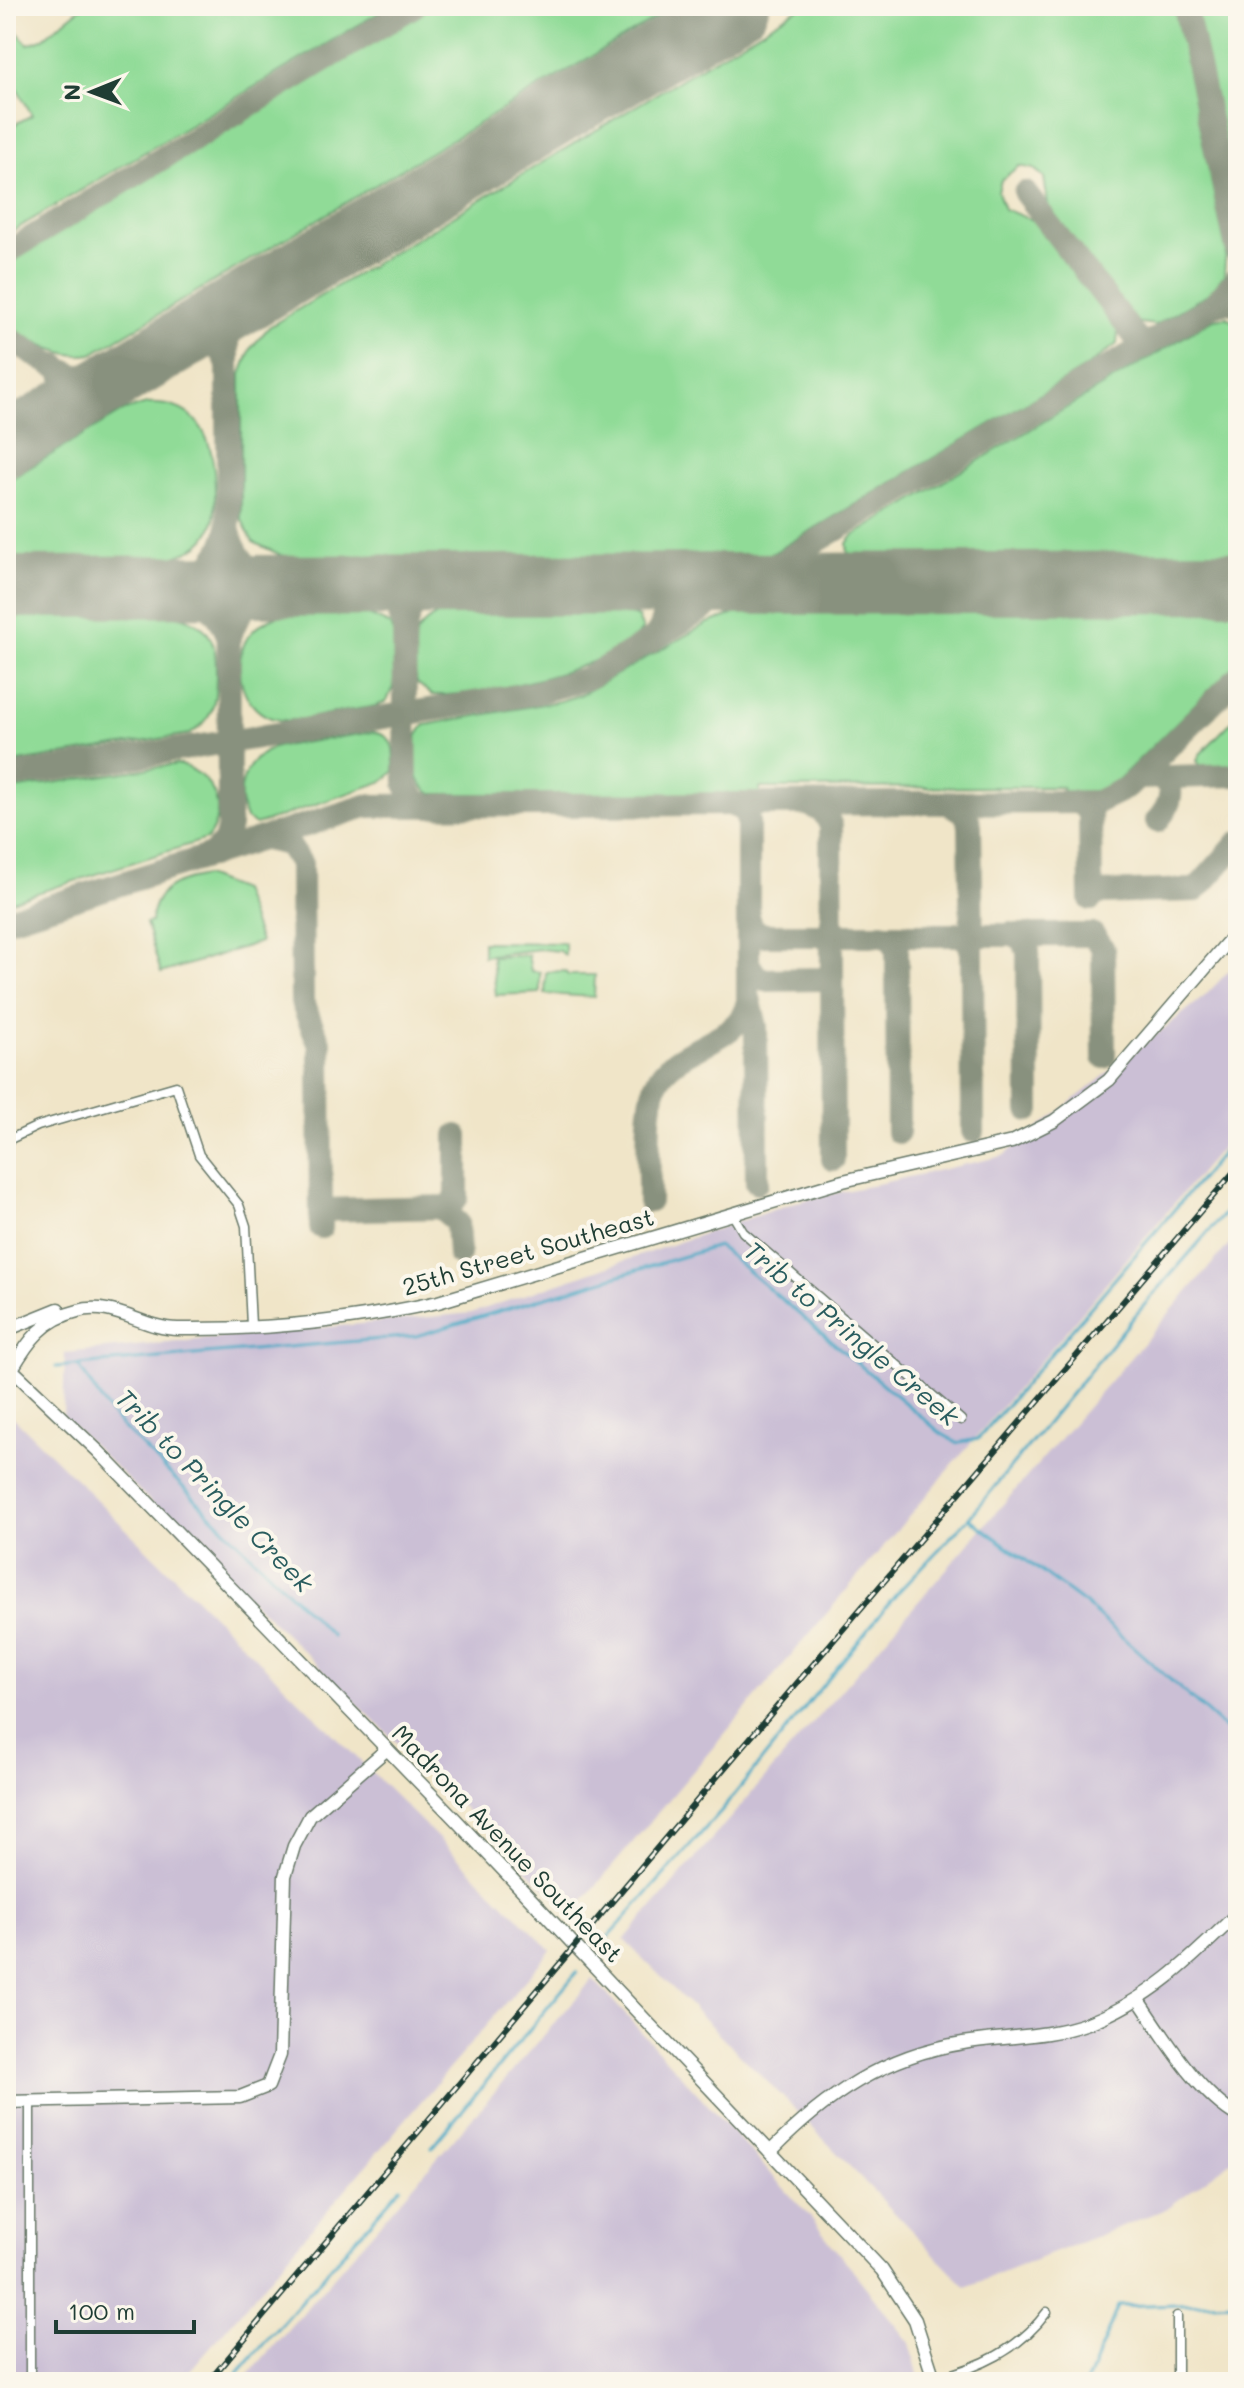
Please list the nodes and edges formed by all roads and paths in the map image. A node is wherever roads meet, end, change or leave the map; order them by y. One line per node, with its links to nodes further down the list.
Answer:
1 (1238, 930): 3 (street, 25th Street Southeast)
2 (6, 1141): 5 (street)
3 (733, 1215): 5 (street, 25th Street Southeast); 8 (street)
4 (81, 1310): 5 (street, 25th Street Southeast); 6 (street); 7 (street, 25th Street Southeast)
5 (251, 1325)
6 (6, 1330)
7 (9, 1366): 9 (street, Madrona Avenue Southeast)
8 (961, 1420)
9 (387, 1749): 13 (street); 15 (street, Madrona Avenue Southeast)
10 (1238, 1913): 11 (street)
11 (1139, 2000): 14 (street); 15 (street)
12 (6, 2102): 13 (street)
13 (30, 2102): 19 (street)
14 (1238, 2116)
15 (771, 2151): 18 (street, Madrona Avenue Southeast)
16 (1047, 2312): 18 (street)
17 (1177, 2316): 20 (street)
18 (935, 2380)
19 (30, 2382)
20 (1177, 2382)

